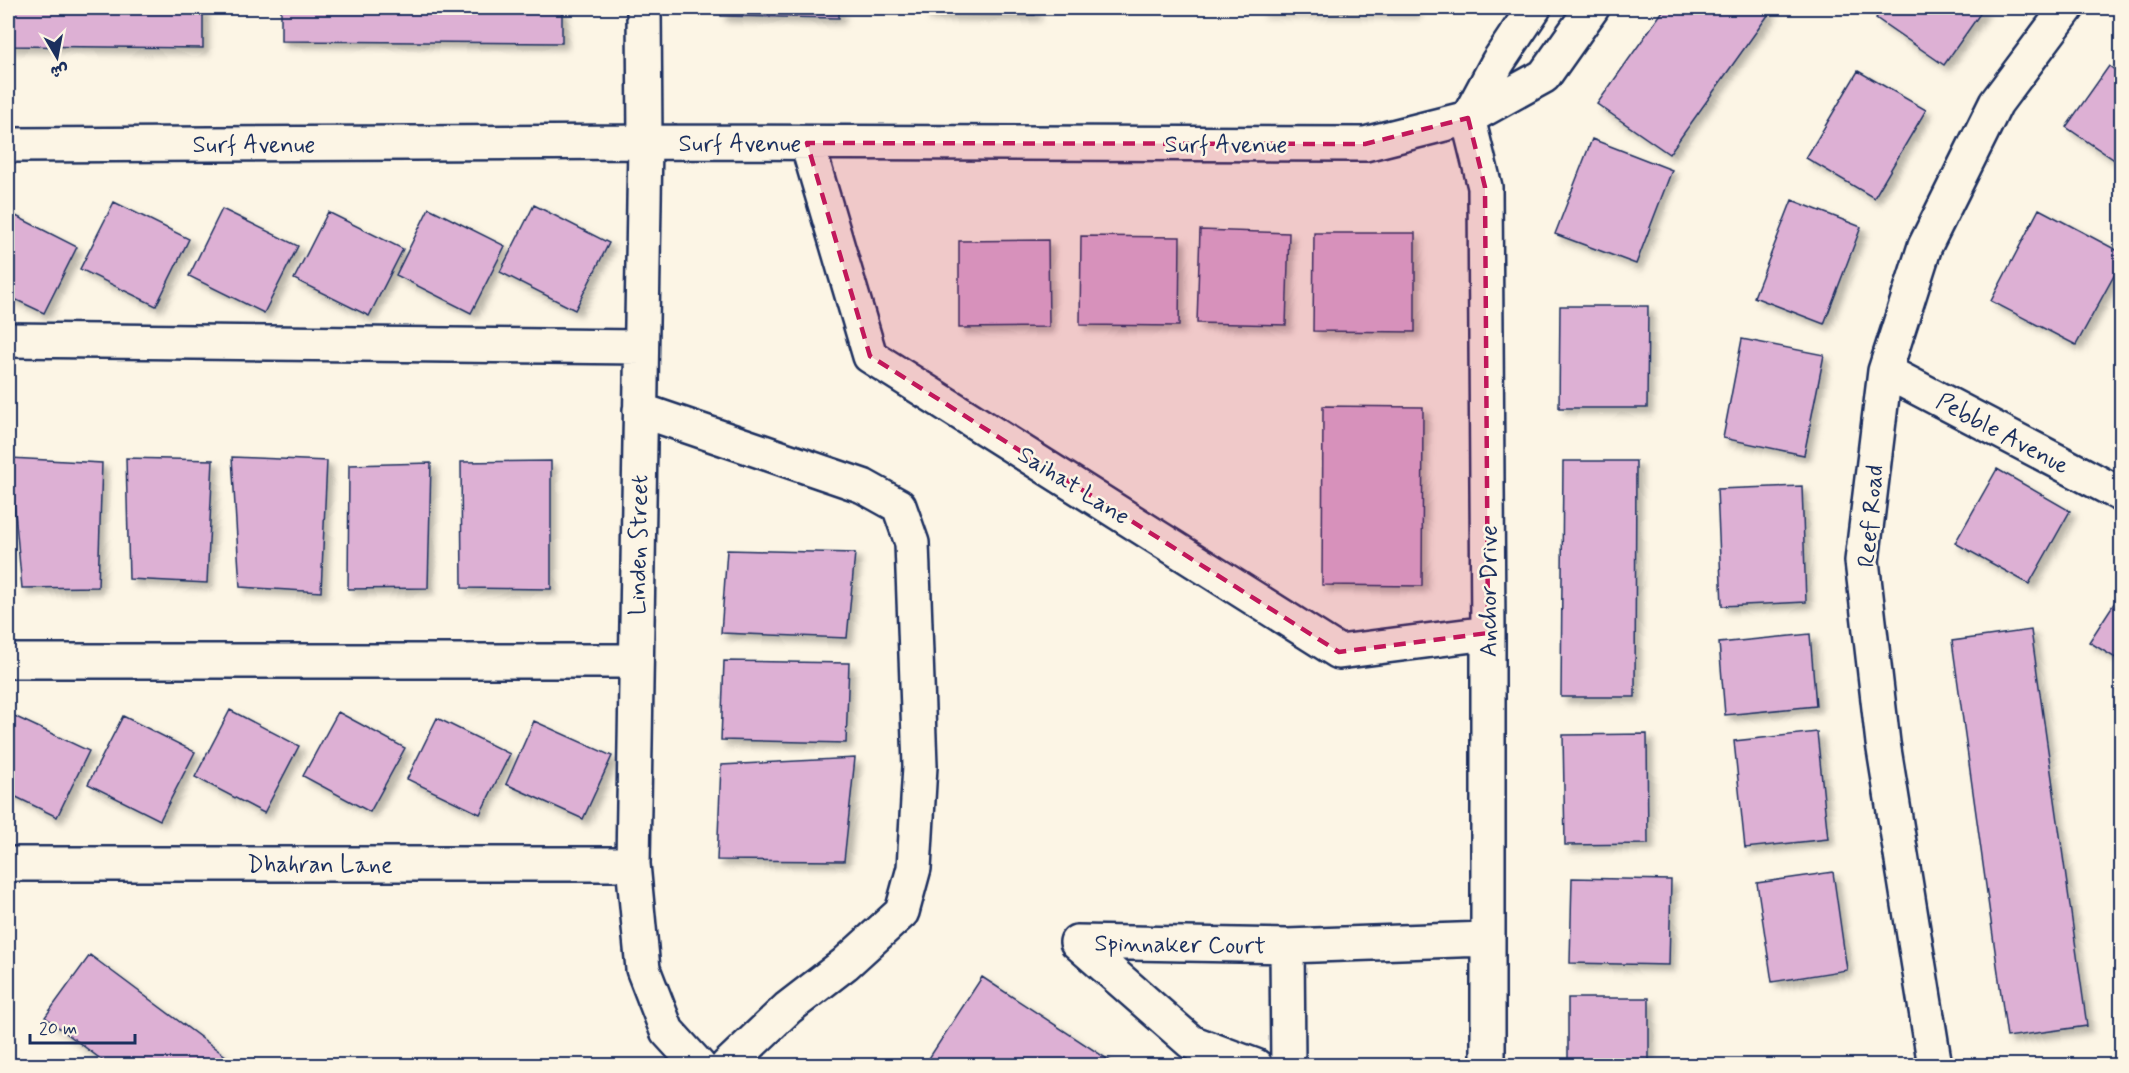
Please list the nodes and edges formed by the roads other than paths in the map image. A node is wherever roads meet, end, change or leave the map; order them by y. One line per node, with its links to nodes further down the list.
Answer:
1 (644, 8): 6 (street, Linden Street)
2 (1534, 8): 5 (street)
3 (1592, 8): 5 (street, Surf Avenue)
4 (2067, 8): 11 (street, Reef Road)
5 (1468, 118): 7 (street, Surf Avenue); 14 (street, Anchor Drive)
6 (645, 142): 7 (street, Surf Avenue); 8 (street, Surf Avenue); 10 (street, Linden Street)
7 (807, 143): 14 (street, Saihat Lane)
8 (8, 145)
9 (8, 340): 10 (street)
10 (641, 347): 12 (street, Linden Street)
11 (1885, 371): 13 (street, Pebble Avenue); 26 (street, Reef Road)
12 (640, 411): 16 (street, Linden Street); 22 (street)
13 (2121, 495)
14 (1488, 633): 19 (street, Anchor Drive)
15 (8, 661): 16 (street)
16 (636, 661): 18 (street, Linden Street)
17 (8, 864): 18 (street, Dhahran Lane)
18 (633, 864): 21 (street, Linden Street)
19 (1486, 939): 20 (street, Spinnaker Court); 25 (street, Anchor Drive)
20 (1287, 946): 23 (street, Spinnaker Court); 24 (street, Spinnaker Court)
21 (699, 1065)
22 (728, 1065)
23 (1256, 1065)
24 (1288, 1065)
25 (1488, 1065)
26 (1935, 1065)

